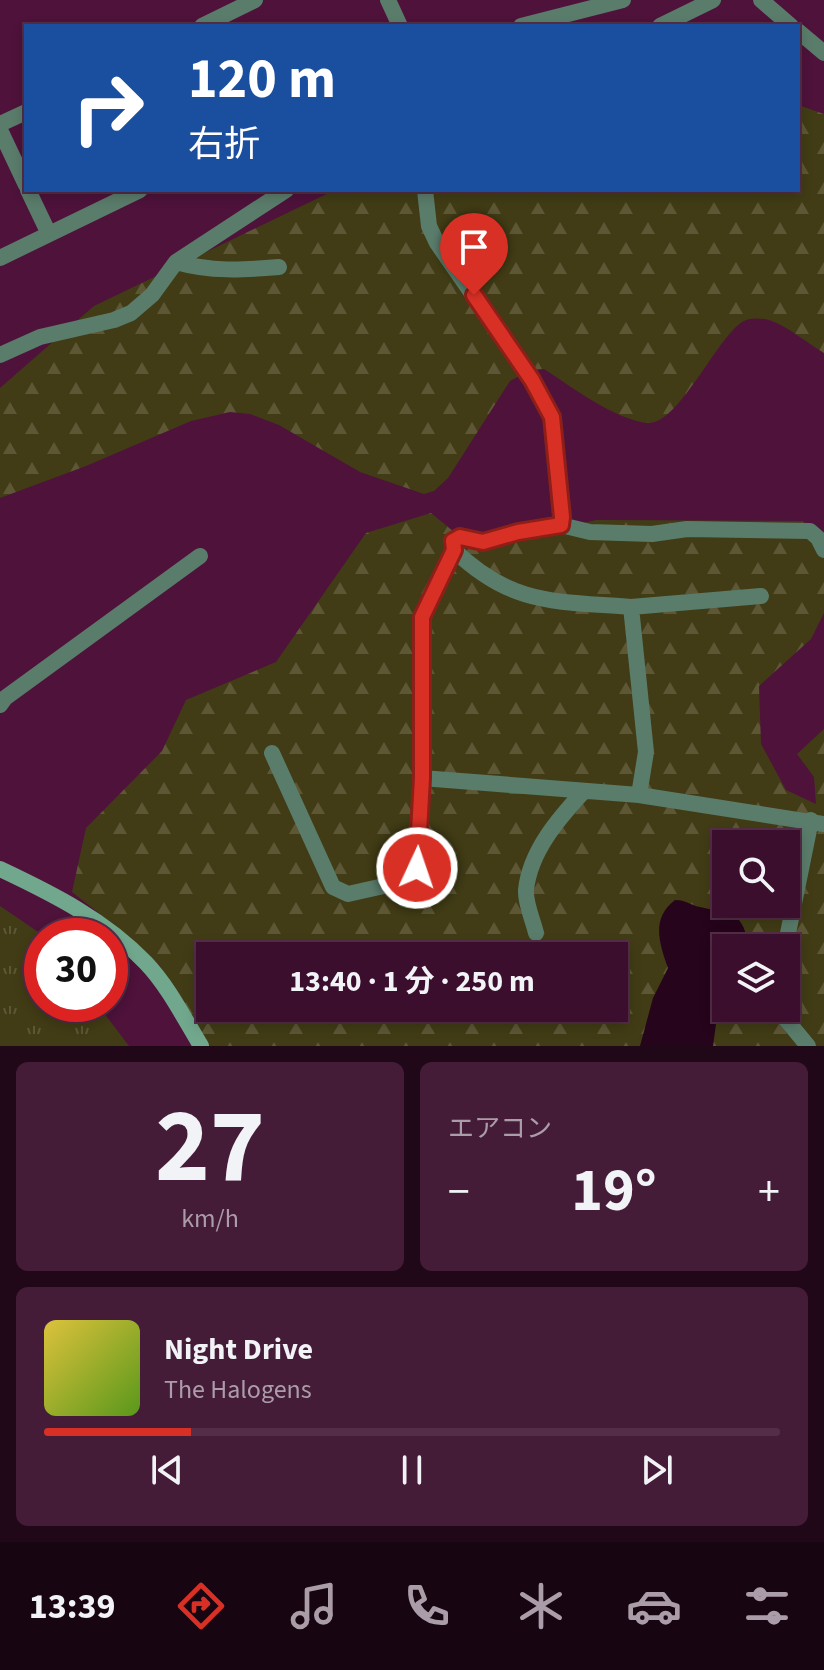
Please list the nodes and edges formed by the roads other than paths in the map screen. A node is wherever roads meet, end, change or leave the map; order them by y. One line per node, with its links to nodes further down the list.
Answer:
1 (255, 0): 6 (street)
2 (388, 0): 7 (street)
3 (623, 0): 8 (street)
4 (713, 0): 9 (street)
5 (761, 0): 10 (street)
6 (206, 24)
7 (399, 24)
8 (529, 24)
9 (664, 24)
10 (789, 24)
11 (800, 33): 12 (street)
12 (824, 53)
13 (24, 113): 14 (street)
14 (0, 127): 15 (street)
15 (24, 181)
16 (29, 192): 20 (street)
17 (136, 192): 20 (street)
18 (283, 192): 22 (street)
19 (425, 192): 25 (street)
20 (49, 234): 21 (street)
21 (0, 258)
22 (176, 262): 23 (street); 24 (street)
23 (279, 267)
24 (0, 355)
25 (561, 525): 26 (street); 27 (street)
26 (454, 550): 30 (street); 33 (street)
27 (824, 550)
28 (200, 556): 31 (street)
29 (761, 596): 30 (street)
30 (631, 607): 35 (street)
31 (2, 698)
32 (272, 753): 33 (street)
33 (422, 778): 34 (street)
34 (584, 791): 35 (street); 38 (street)
35 (639, 795): 36 (street)
36 (817, 822): 39 (street)
37 (0, 869): 41 (street)
38 (536, 933)
39 (789, 934)
40 (788, 1022): 42 (street)
41 (201, 1046)
42 (808, 1046)

